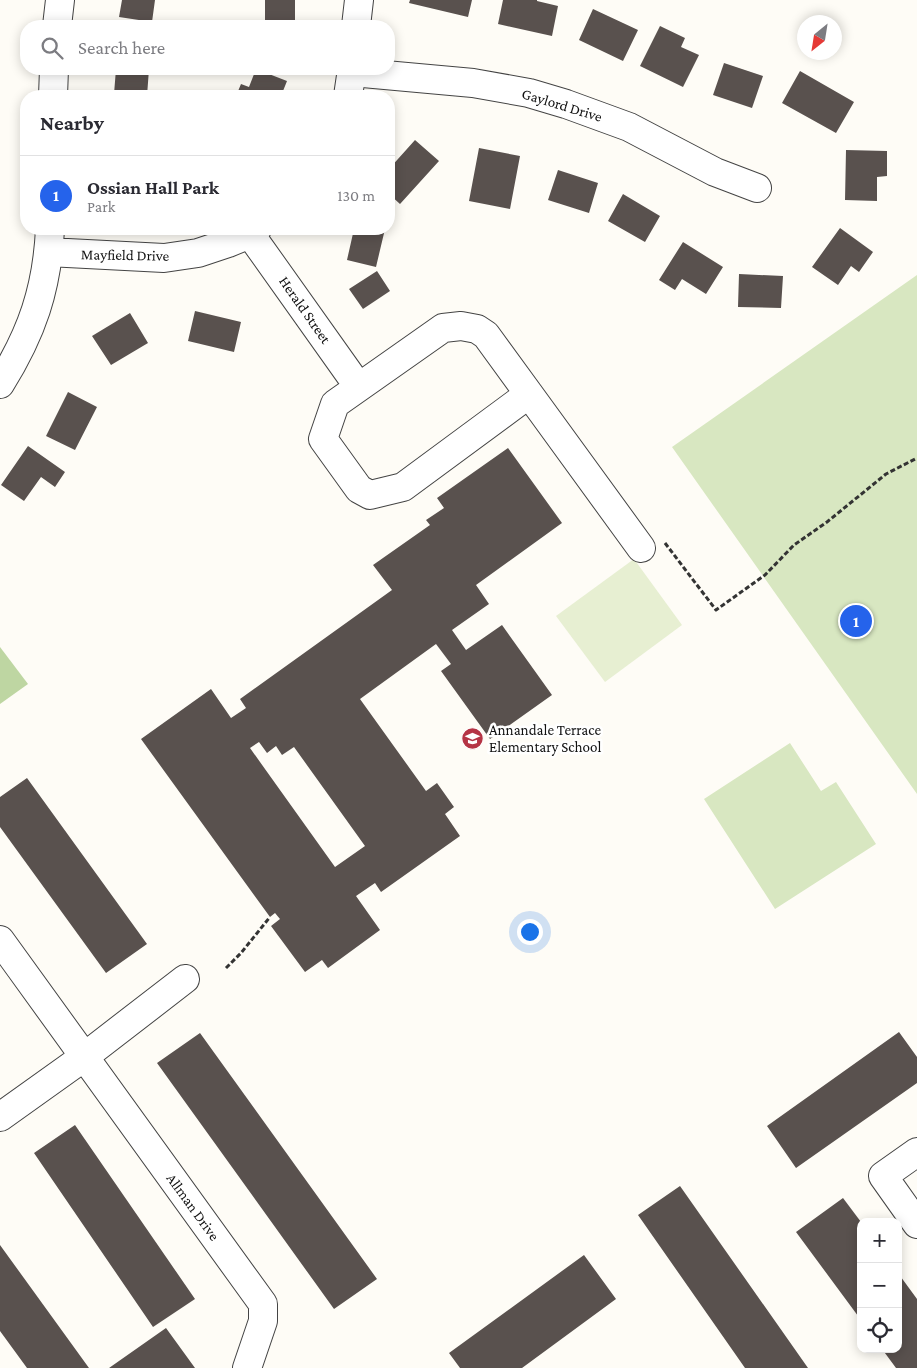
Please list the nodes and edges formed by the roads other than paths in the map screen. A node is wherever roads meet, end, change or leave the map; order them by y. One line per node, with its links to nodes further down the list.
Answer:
1 (60, 0): 3 (street)
2 (359, 0): 4 (street)
3 (58, 20)
4 (357, 20)
5 (54, 75): 7 (street)
6 (351, 79): 8 (street, Gaylord Drive)
7 (53, 90)
8 (757, 188)
9 (243, 235): 11 (street, Mayfield Drive)
10 (256, 235): 13 (street, Herald Street)
11 (49, 240): 12 (street)
12 (0, 384)
13 (358, 386): 14 (street); 14 (street)
14 (529, 394): 15 (street)
15 (642, 548)
16 (0, 940): 18 (street, Allman Drive)
17 (185, 979): 18 (street)
18 (84, 1057): 19 (street); 22 (street, Allman Drive)
19 (0, 1117)
20 (917, 1152): 21 (street)
21 (917, 1224)
22 (247, 1368)

